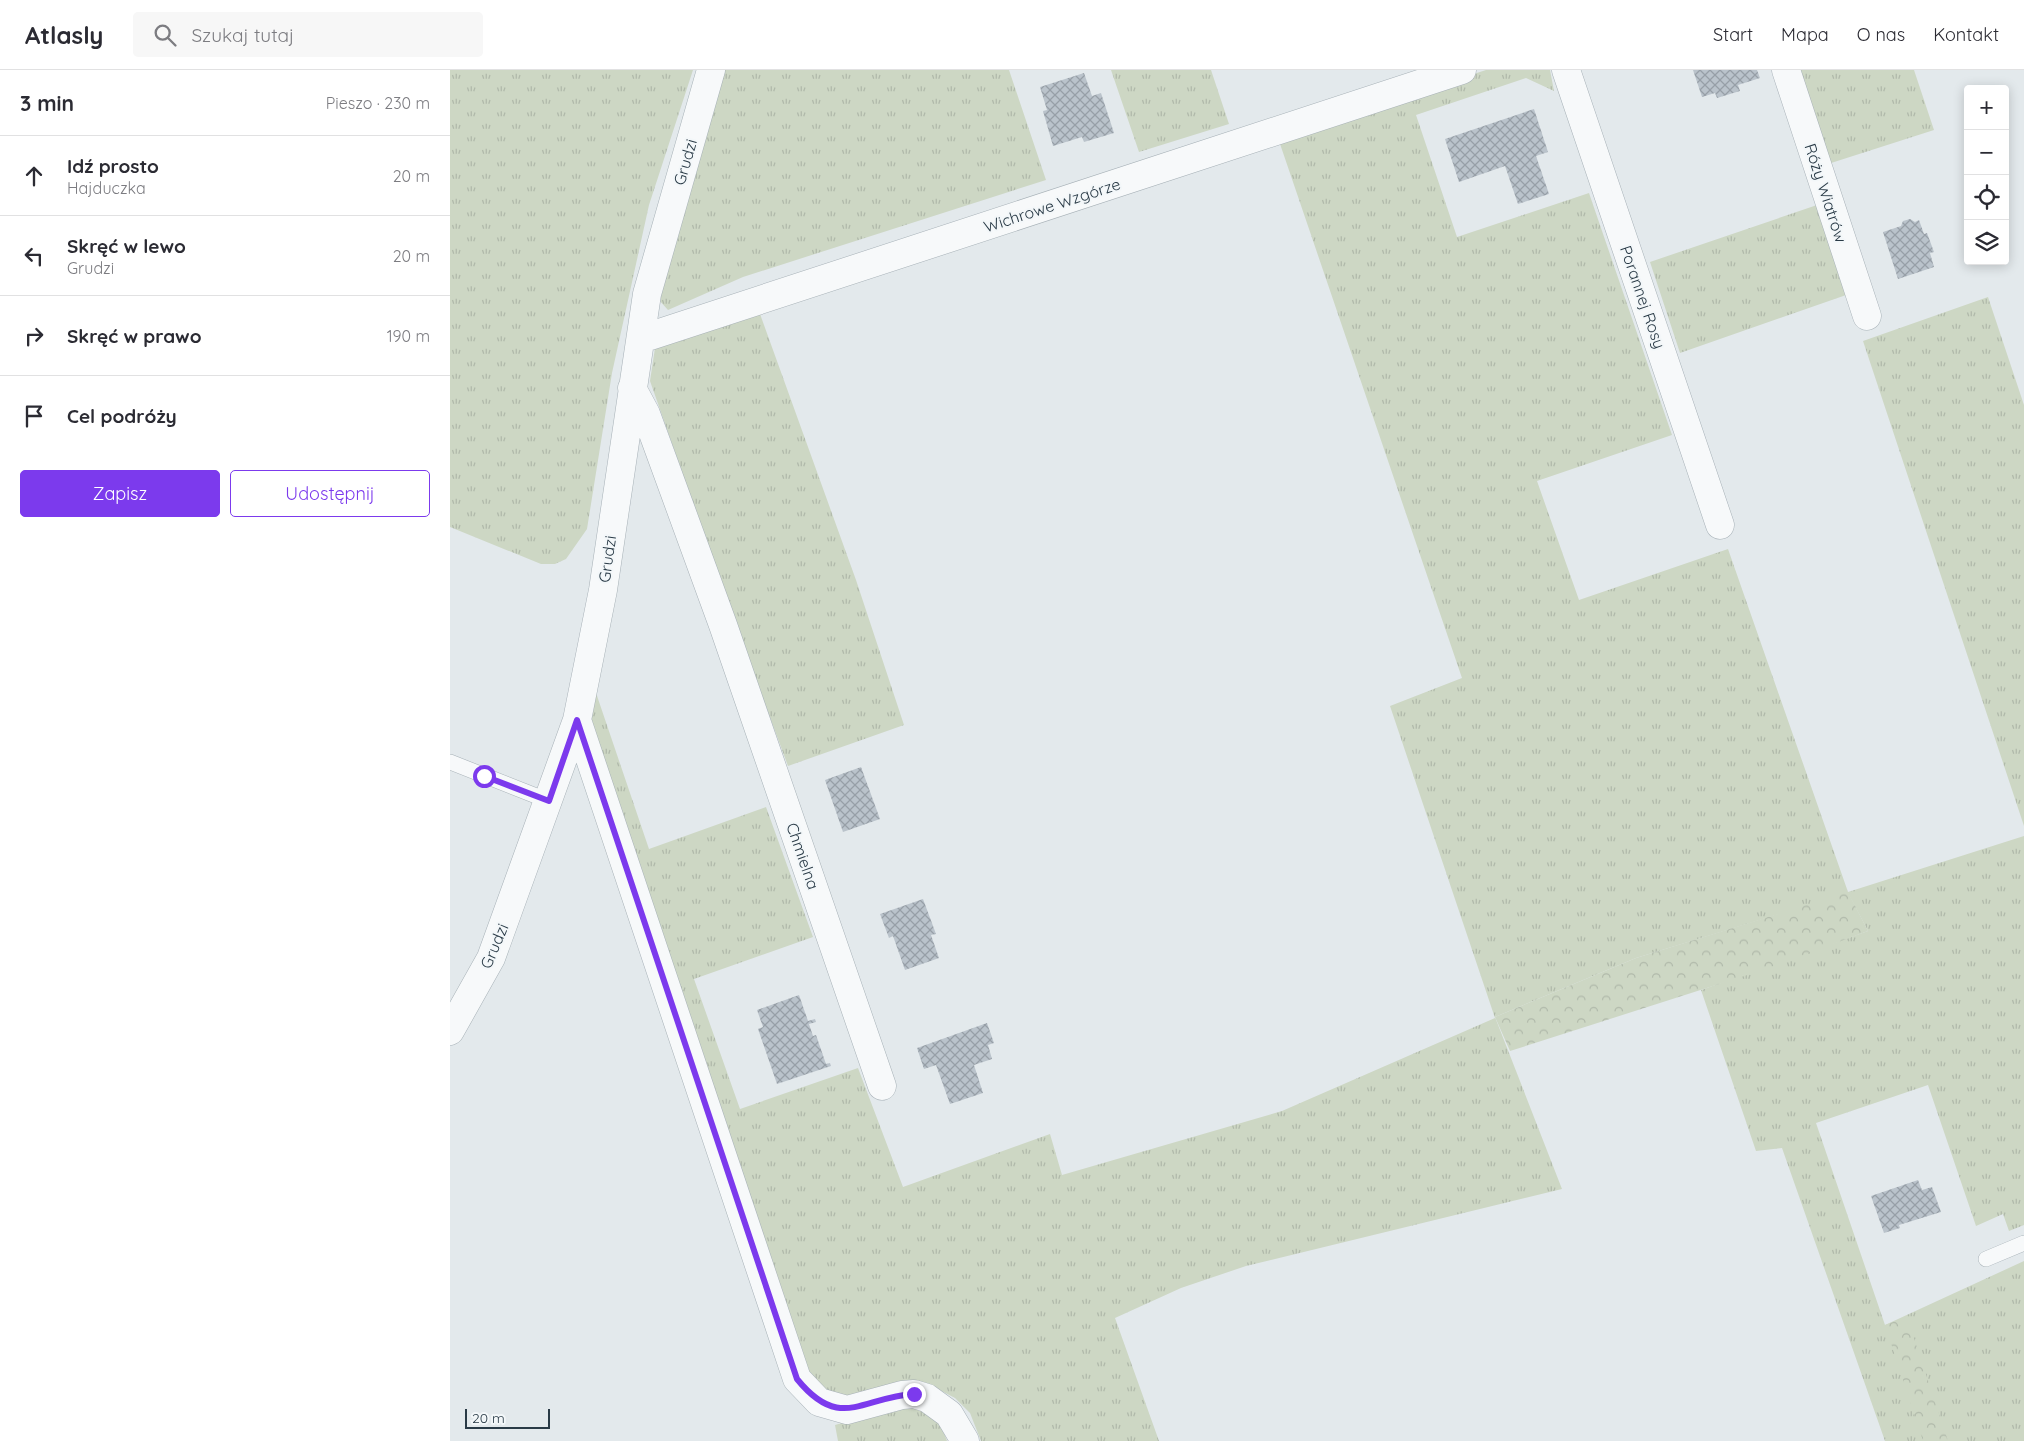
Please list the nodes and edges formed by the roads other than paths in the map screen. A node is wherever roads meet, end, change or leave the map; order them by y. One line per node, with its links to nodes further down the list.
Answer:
1 (711, 70): 6 (street, Grudzi)
2 (1462, 70): 6 (street, Wichrowe Wzgórze)
3 (1566, 70): 8 (street, Porannej Rosy)
4 (1786, 70): 5 (street, Róży Wiatrów)
5 (1867, 316)
6 (641, 339): 7 (street, Grudzi)
7 (632, 388): 9 (street, Grudzi); 13 (street, Chmielna)
8 (1720, 524)
9 (577, 720): 11 (street, Grudzi); 16 (street)
10 (450, 762): 11 (lane)
11 (549, 801): 12 (street, Grudzi)
12 (450, 1031)
13 (882, 1086)
14 (2024, 1243): 15 (lane)
15 (1986, 1259)
16 (965, 1441)

